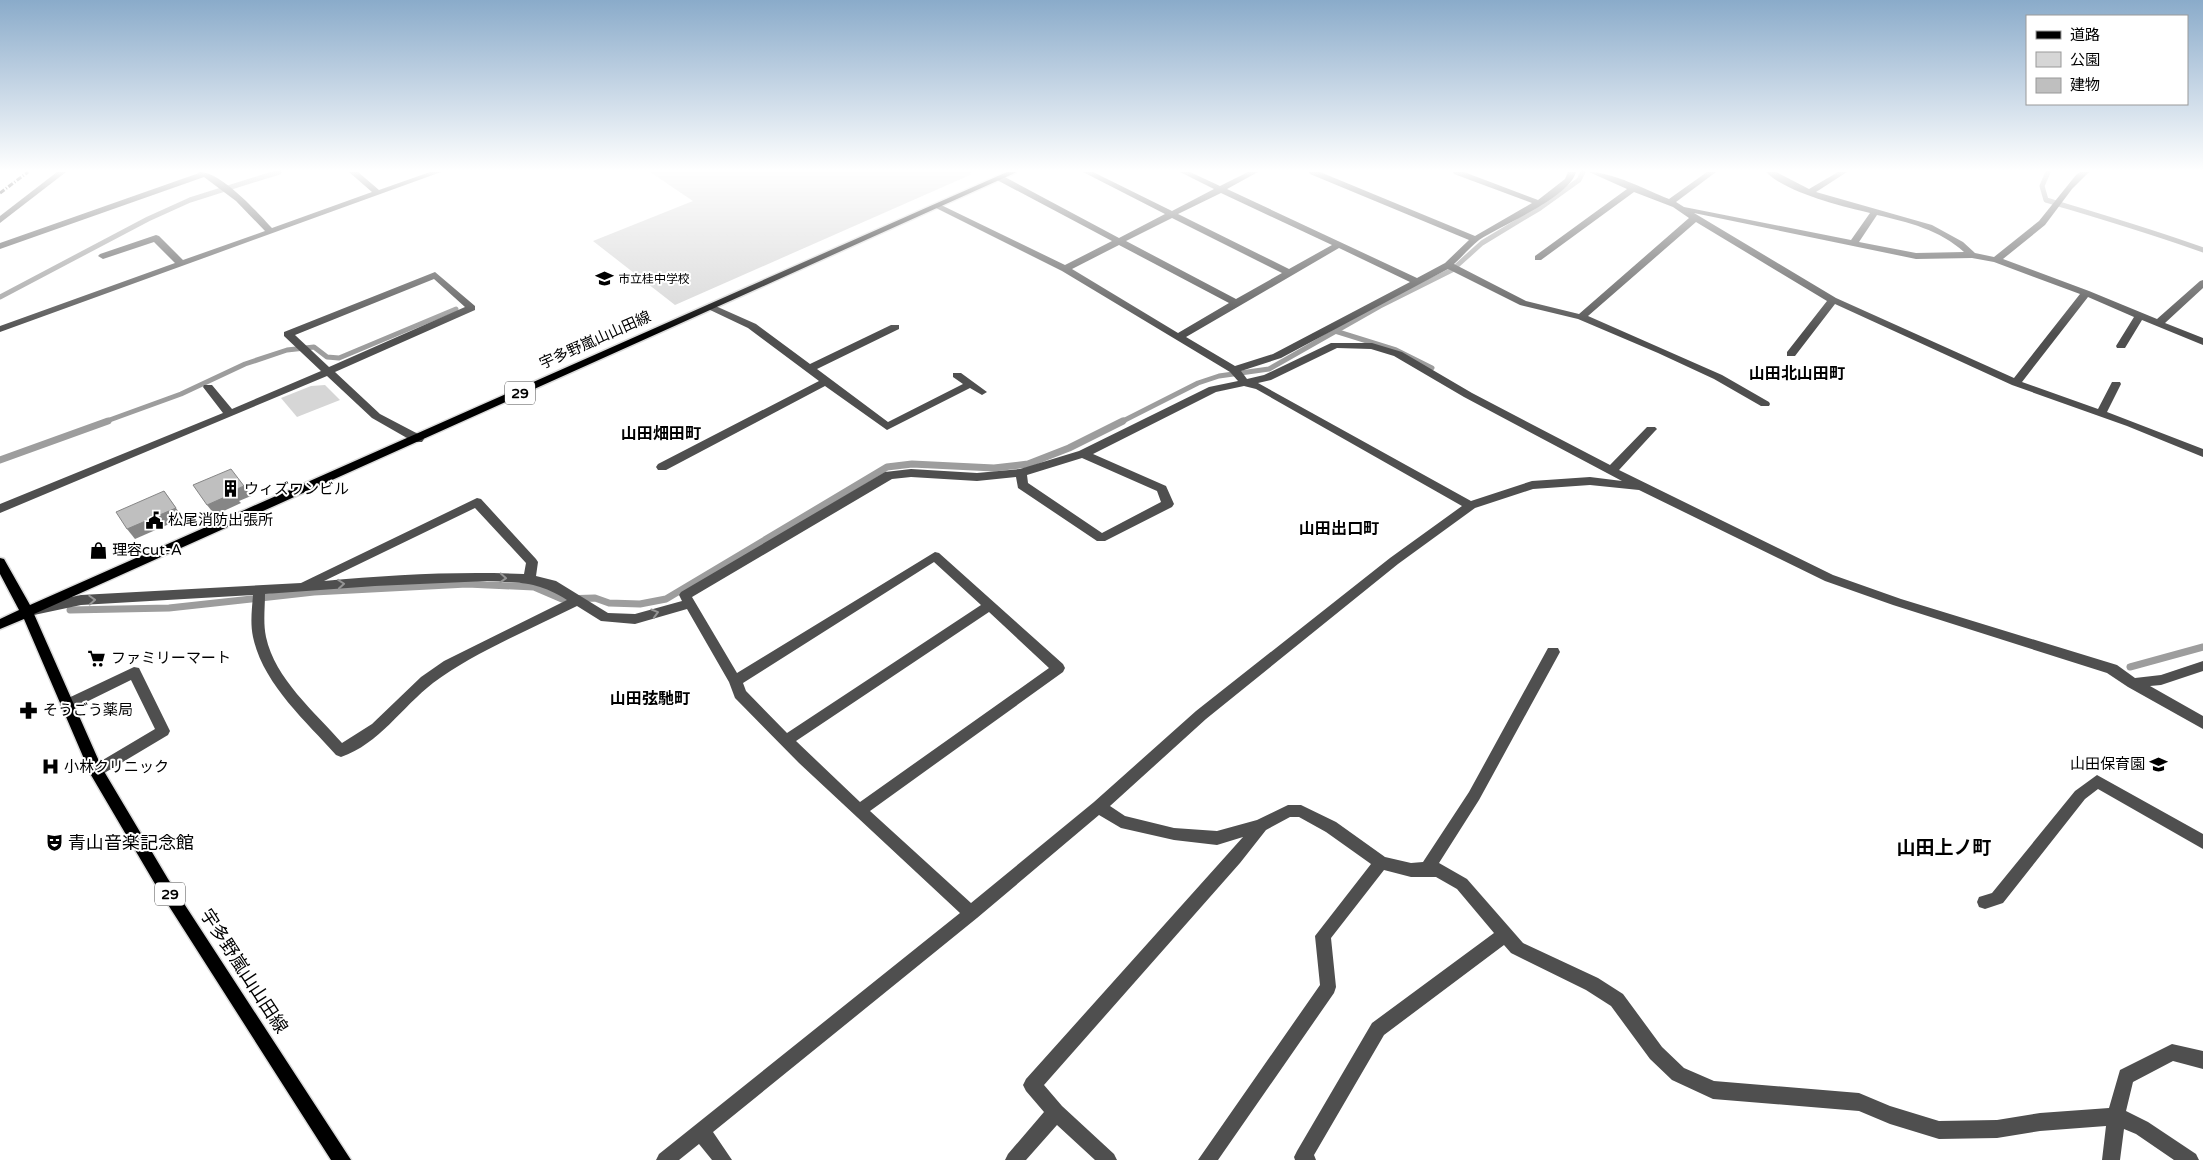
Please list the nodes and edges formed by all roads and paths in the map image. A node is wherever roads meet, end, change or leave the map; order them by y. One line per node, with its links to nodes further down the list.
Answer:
1 (56, 226): 24 (street)
2 (265, 226): 19 (street)
3 (287, 226): 19 (street)
4 (891, 226): 38 (main road, 宇多野嵐山山田線 / 29)
5 (977, 226): 31 (street)
6 (1094, 226): 21 (street)
7 (1147, 226): 21 (street)
8 (1194, 226): 32 (street)
9 (1298, 226): 23 (street)
10 (1444, 226): 20 (street)
11 (1498, 226): 20 (street)
12 (1581, 226): 27 (street)
13 (1686, 226): 40 (street)
14 (1710, 226): 36 (street)
15 (1771, 226): 22 (street)
16 (1865, 226): 22 (street)
17 (1925, 226): 25 (street)
18 (2036, 226): 28 (street)
19 (271, 232): 29 (street)
20 (1475, 239): 30 (street)
21 (1119, 241): 31 (street); 37 (street)
22 (1853, 243): 25 (street)
23 (1338, 245): 32 (street); 33 (street)
24 (0, 246)
25 (1972, 255): 28 (street)
26 (103, 256): 29 (street)
27 (1538, 258)
28 (1996, 260): 35 (street)
29 (181, 264): 43 (street)
30 (1448, 265): 33 (street); 40 (street)
31 (1065, 270): 44 (street)
32 (1289, 273): 37 (street)
33 (1418, 282): 49 (street)
34 (2203, 283): 41 (street)
35 (2086, 294): 39 (street); 54 (street)
36 (1833, 300): 47 (street); 54 (street)
37 (1236, 303): 44 (street)
38 (712, 307): 48 (street); 63 (main road, 宇多野嵐山山田線 / 29)
39 (2139, 316): 41 (street); 46 (street)
40 (1581, 317): 59 (street)
41 (2159, 324): 45 (street)
42 (895, 327): 48 (street)
43 (0, 329)
44 (1178, 337): 49 (street)
45 (2203, 342)
46 (2121, 346)
47 (1792, 354)
48 (811, 368): 52 (street)
49 (1234, 370): 53 (street)
50 (327, 372): 50 (street); 60 (street); 63 (street)
51 (957, 375): 55 (street)
52 (827, 381): 55 (street); 66 (street)
53 (1244, 383): 65 (street); 67 (street); 70 (street)
54 (2016, 383): 61 (street)
55 (970, 384): 58 (street)
56 (2116, 384): 61 (street)
57 (208, 387): 60 (street)
58 (982, 392)
59 (1765, 404)
60 (230, 414): 71 (street)
61 (2101, 414): 64 (street)
62 (1651, 429): 67 (street)
63 (418, 439): 79 (main road, 宇多野嵐山山田線 / 29)
64 (2203, 453)
65 (1083, 454): 68 (street); 68 (street)
66 (662, 467)
67 (1611, 471): 69 (street)
68 (1021, 473): 77 (street)
69 (1644, 488): 70 (street); 84 (street)
70 (1471, 505): 89 (street)
71 (0, 510)
72 (0, 562): 79 (main road)
73 (529, 579): 74 (street, one-way to 73); 74 (street); 76 (street)
74 (298, 588): 75 (street)
75 (259, 590): 76 (street); 79 (street, one-way to 75)
76 (577, 600): 77 (street, one-way to 77)
77 (688, 604): 83 (street)
78 (989, 606): 83 (street); 87 (street); 90 (street)
79 (27, 612): 80 (main road, 宇多野嵐山山田線 / 29); 85 (main road, 宇多野嵐山山田線 / 29)
80 (0, 624)
81 (1553, 652): 94 (street)
82 (2203, 666): 84 (street)
83 (735, 681): 87 (street)
84 (2133, 683): 86 (street)
85 (67, 705): 88 (main road, 宇多野嵐山山田線 / 29); 88 (street)
86 (2203, 723)
87 (787, 740): 90 (street)
88 (96, 771): 102 (main road, 宇多野嵐山山田線 / 29)
89 (1099, 806): 91 (street); 96 (street)
90 (859, 810): 96 (street)
91 (1261, 825): 93 (street); 99 (street)
92 (2203, 842): 95 (street)
93 (1381, 863): 94 (street); 107 (street)
94 (1427, 869): 97 (street)
95 (1985, 902)
96 (971, 913): 101 (street)
97 (1505, 935): 100 (street); 108 (street)
98 (2203, 1060): 100 (street)
99 (1056, 1112): 105 (street); 106 (street)
100 (2116, 1116): 109 (street); 110 (street)
101 (701, 1131): 103 (street); 104 (street)
102 (342, 1160)
103 (665, 1160)
104 (723, 1160)
105 (1014, 1160)
106 (1108, 1160)
107 (1207, 1160)
108 (1307, 1160)
109 (2111, 1160)
110 (2190, 1160)

